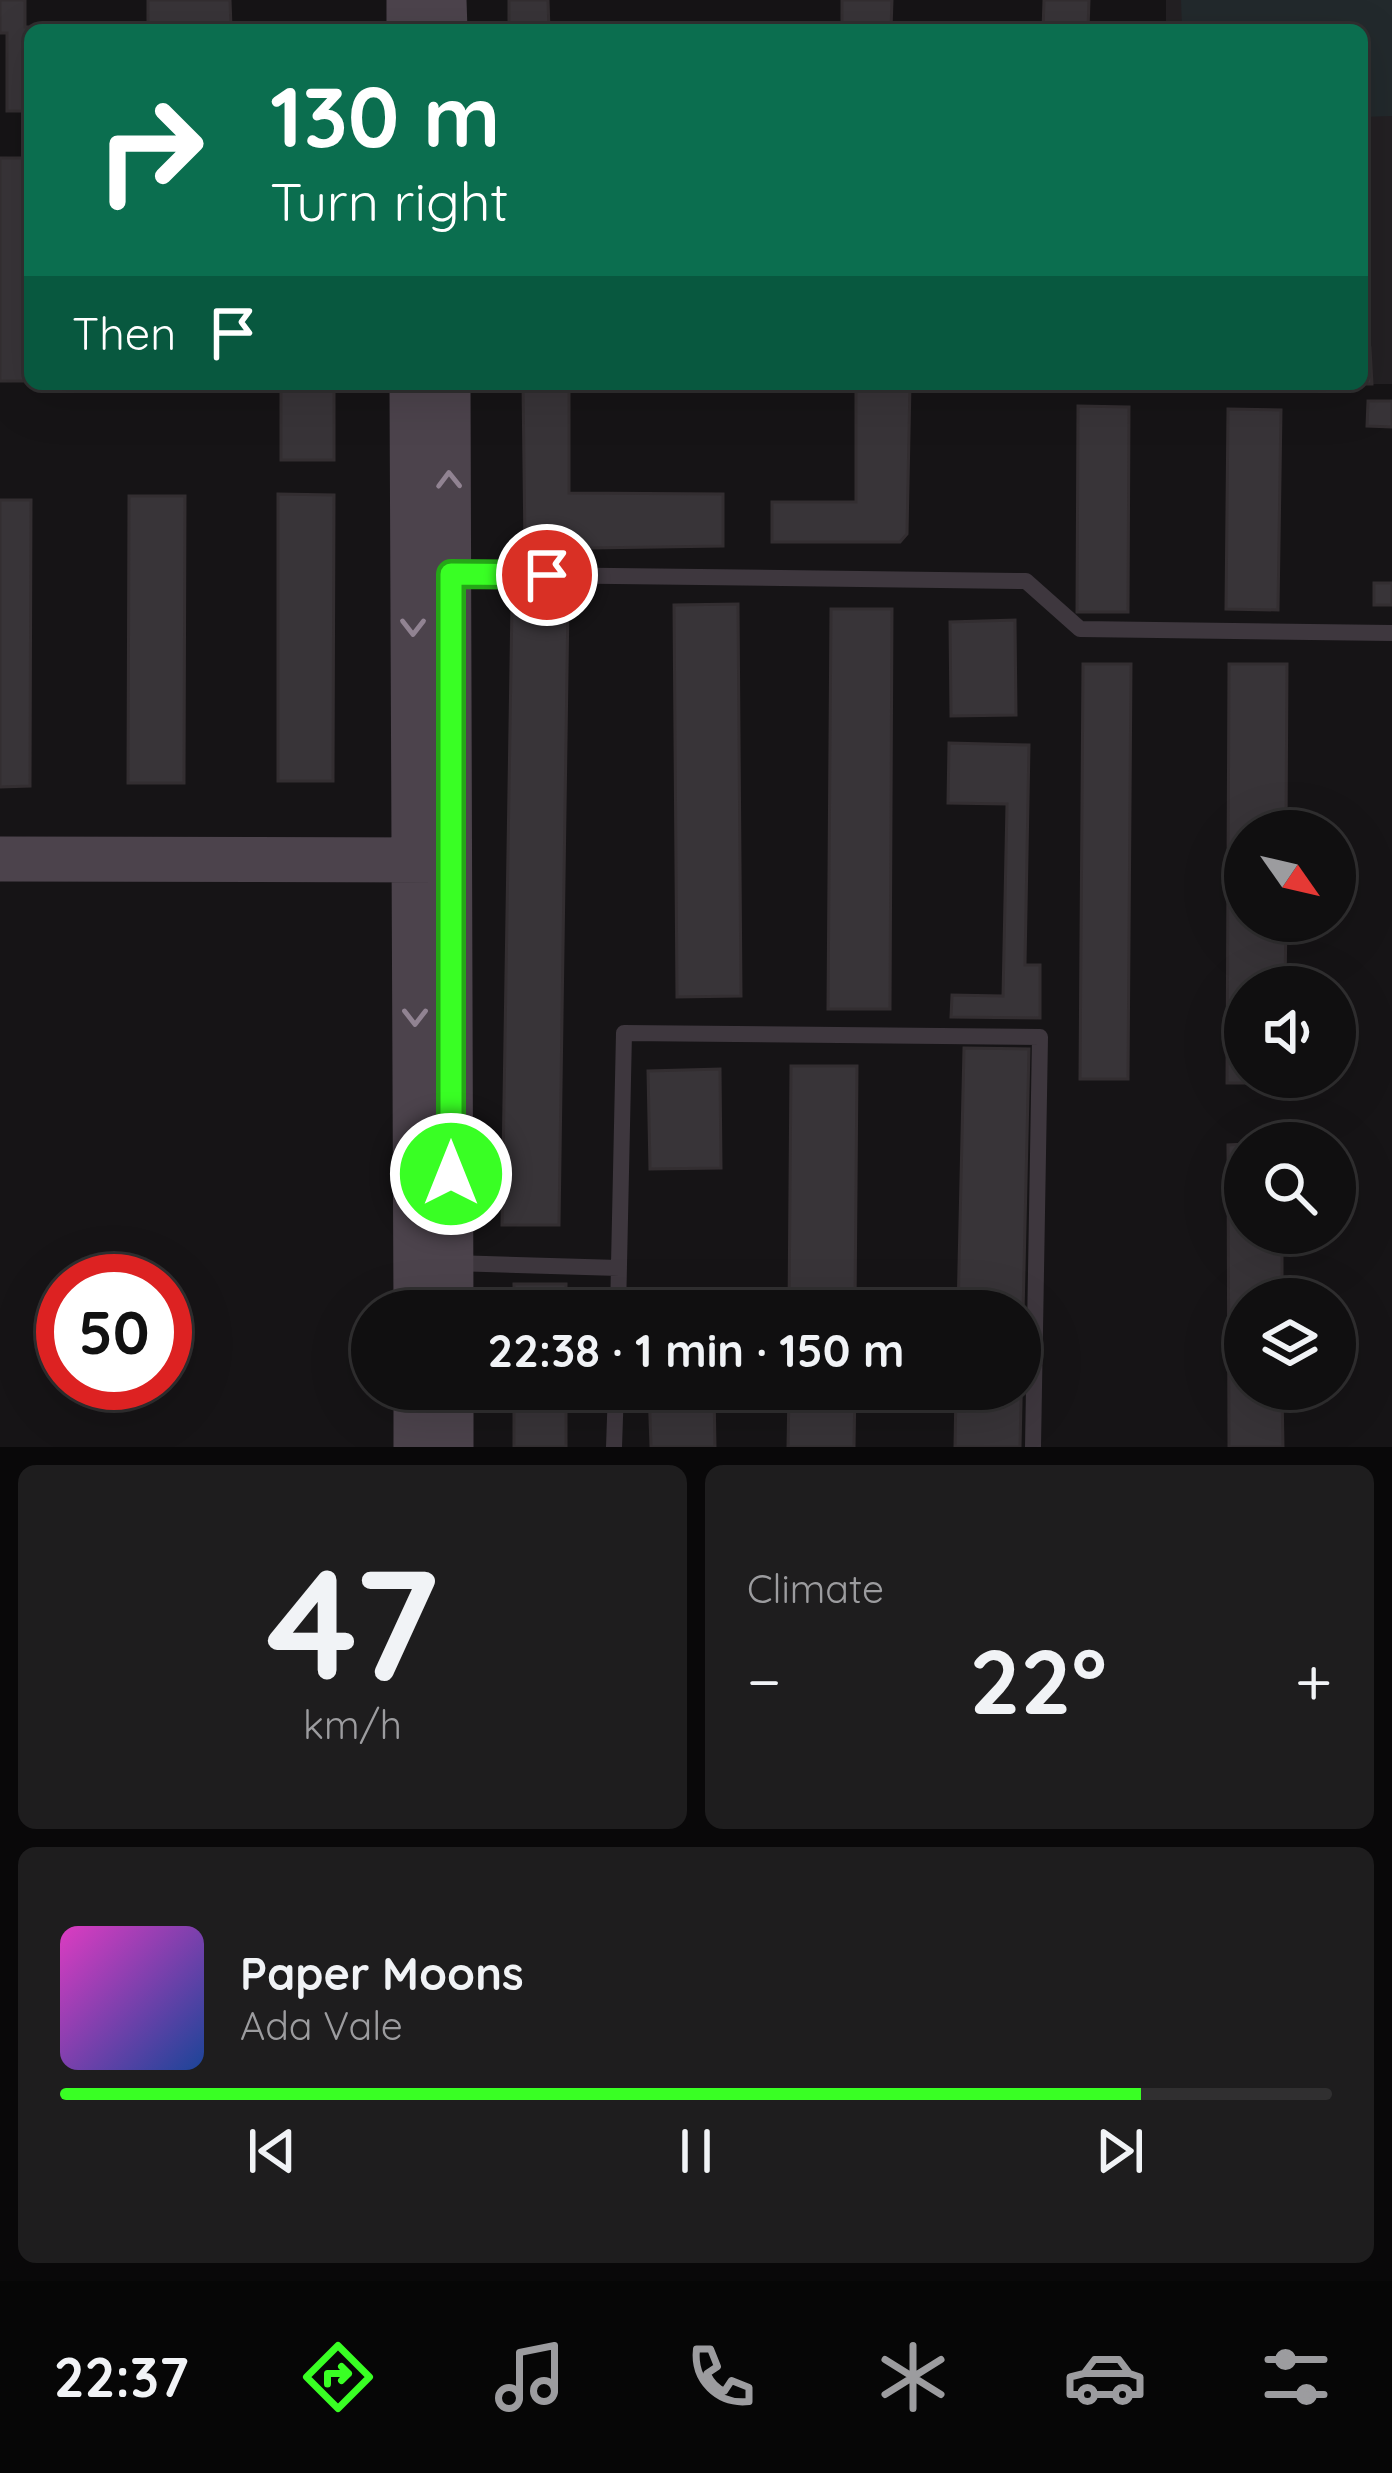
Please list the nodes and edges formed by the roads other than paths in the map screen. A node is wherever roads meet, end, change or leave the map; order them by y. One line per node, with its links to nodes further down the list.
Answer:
1 (413, 390): 3 (main road)
2 (447, 390): 3 (main road, one-way to 2)
3 (432, 574): 4 (lane); 6 (main road)
4 (1392, 633)
5 (0, 859): 6 (main road)
6 (432, 860): 7 (main road)
7 (434, 1264): 8 (lane); 9 (main road); 10 (main road)
8 (620, 1268): 11 (lane); 18 (lane)
9 (424, 1290)
10 (443, 1290)
11 (619, 1290)
12 (416, 1410): 15 (main road)
13 (451, 1410): 16 (main road)
14 (615, 1410): 17 (lane)
15 (416, 1447)
16 (451, 1447)
17 (614, 1447)
18 (1033, 1447)

